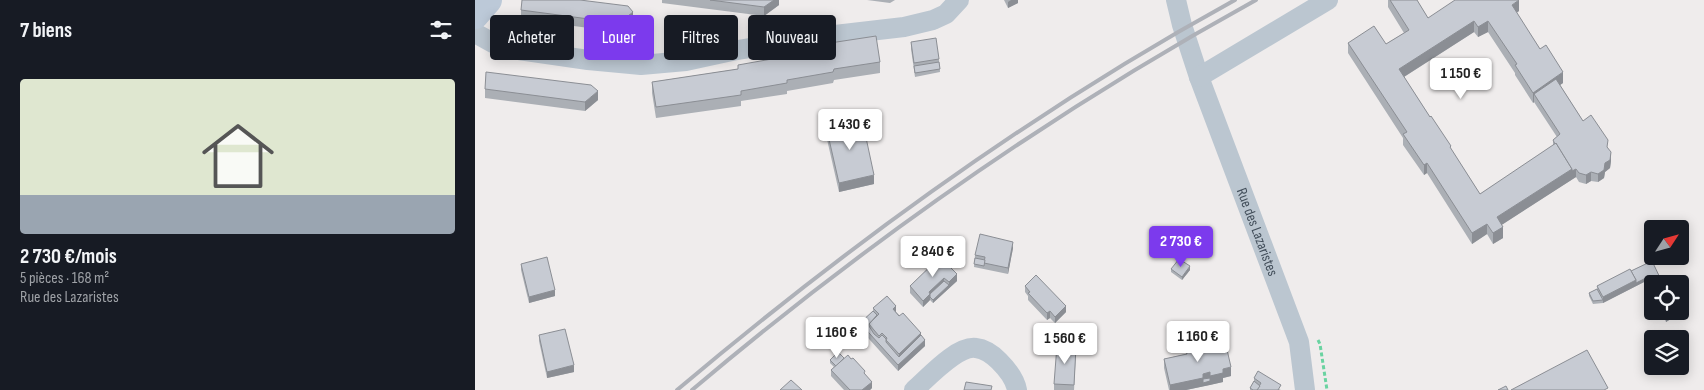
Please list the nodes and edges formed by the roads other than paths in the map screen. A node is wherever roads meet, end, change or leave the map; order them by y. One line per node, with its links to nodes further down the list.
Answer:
1 (488, 0): 5 (street)
2 (959, 0): 6 (street)
3 (1176, 0): 7 (street, Rue des Lazaristes)
4 (1328, 0): 7 (street)
5 (475, 15)
6 (475, 33)
7 (1199, 77): 10 (street, Rue des Lazaristes)
8 (914, 390): 9 (street)
9 (1017, 390)
10 (1305, 390)

